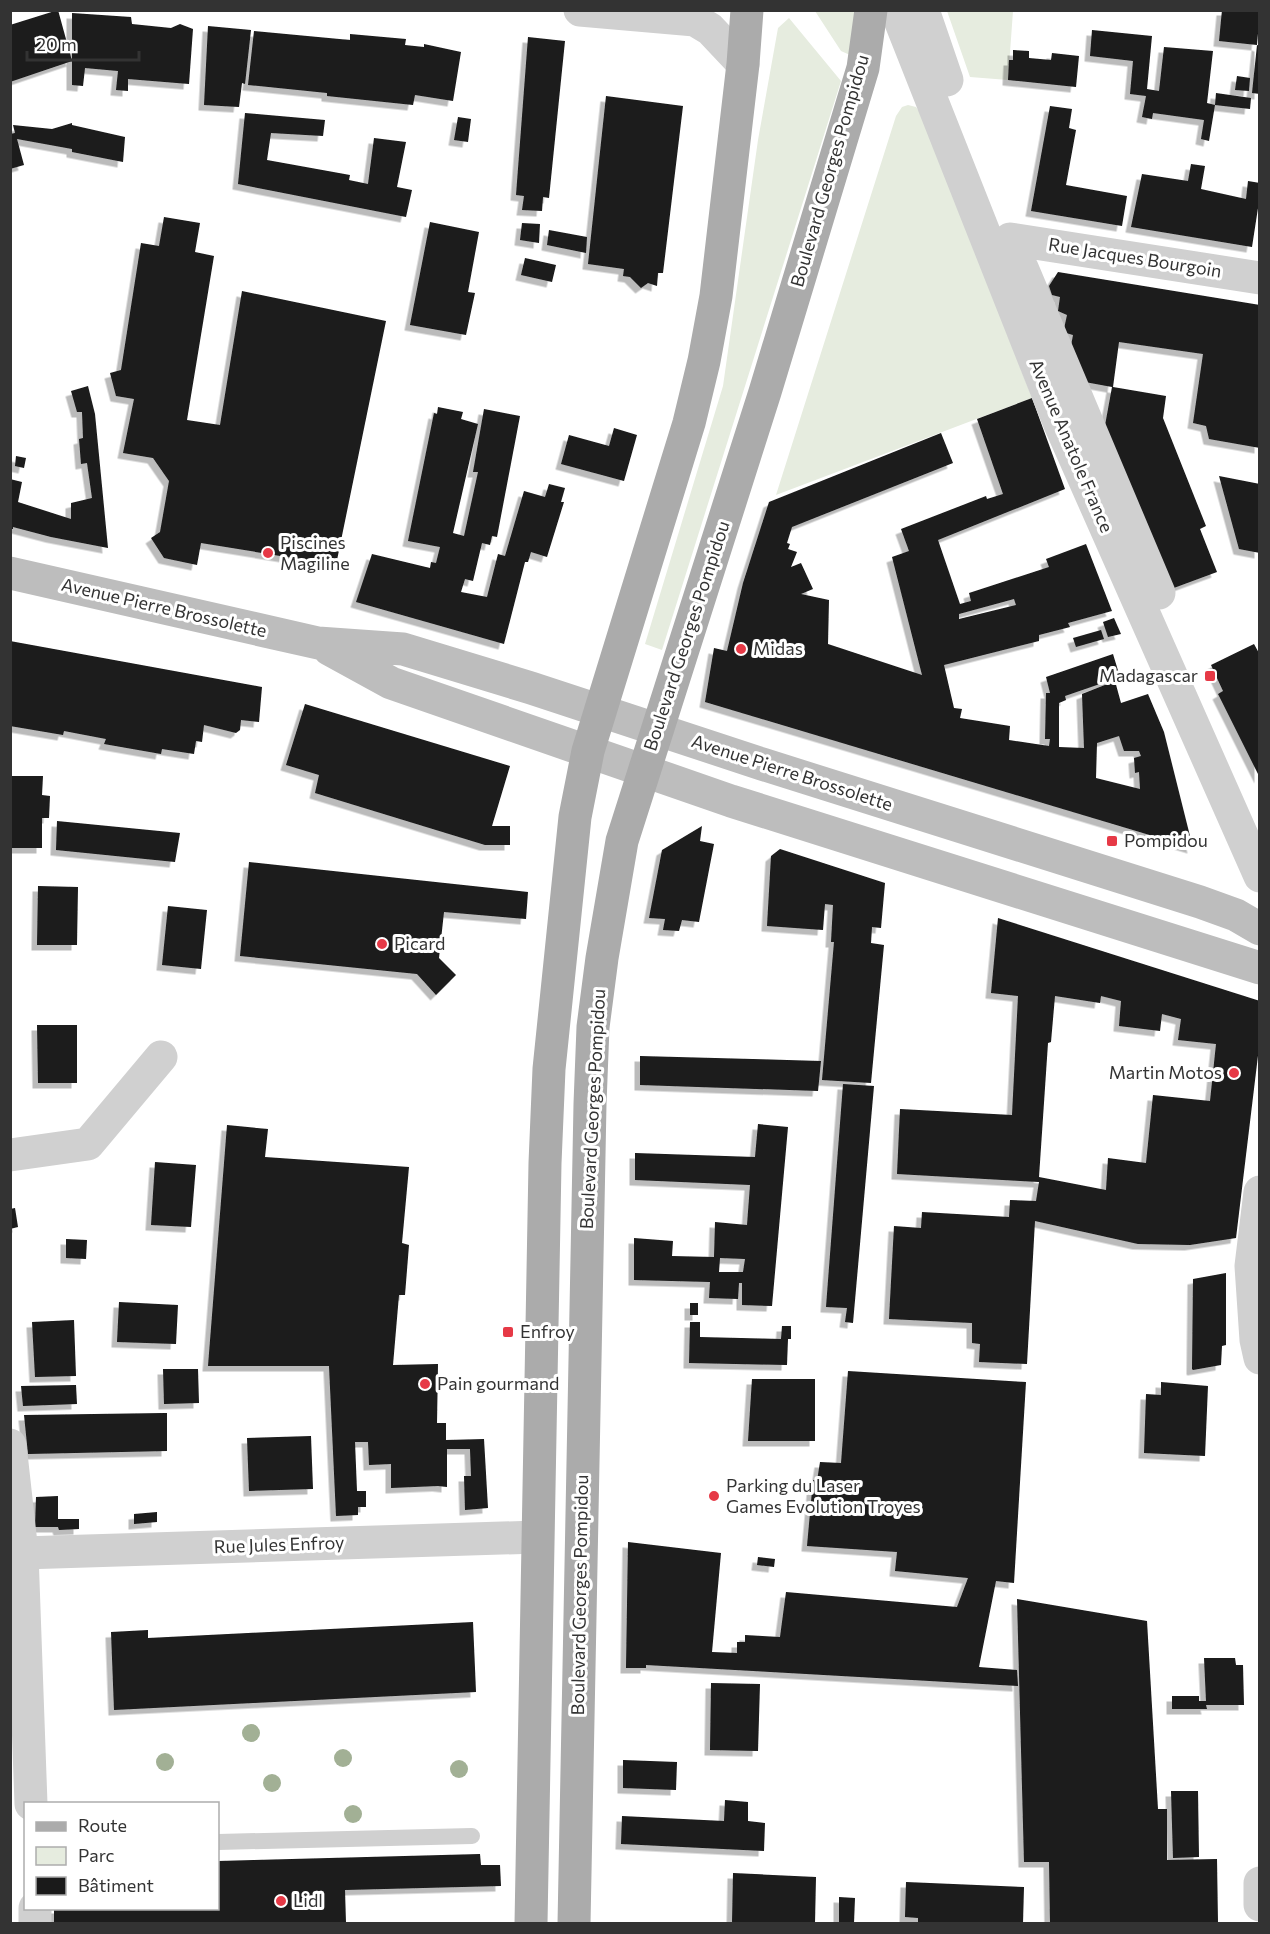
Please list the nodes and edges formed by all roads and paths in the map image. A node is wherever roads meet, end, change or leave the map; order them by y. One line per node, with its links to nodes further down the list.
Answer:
1 (580, 10): 6 (street)
2 (747, 10): 6 (main road)
3 (871, 10): 12 (main road, Boulevard Georges Pompidou)
4 (896, 10): 16 (street, Avenue Anatole France)
5 (922, 10): 7 (street, Avenue Anatole France)
6 (743, 64): 11 (main road)
7 (1010, 239): 8 (street, Rue Jacques Bourgoin); 15 (street, Avenue Anatole France)
8 (1260, 278)
9 (10, 573): 10 (main road, Avenue Pierre Brossolette)
10 (318, 644): 11 (main road, Avenue Pierre Brossolette); 13 (main road, Avenue Pierre Brossolette)
11 (601, 711): 12 (main road, Avenue Pierre Brossolette); 13 (main road)
12 (657, 730): 14 (main road, Boulevard Georges Pompidou); 17 (main road, Avenue Pierre Brossolette)
13 (588, 751): 14 (main road, Avenue Pierre Brossolette); 26 (main road)
14 (644, 771): 19 (main road, Avenue Pierre Brossolette); 34 (main road, Boulevard Georges Pompidou)
15 (1260, 830)
16 (1260, 876)
17 (1260, 929)
18 (1260, 941): 19 (street)
19 (1219, 956): 20 (main road, Avenue Pierre Brossolette)
20 (1260, 968)
21 (161, 1057): 22 (street)
22 (10, 1155)
23 (1260, 1192): 24 (street)
24 (1260, 1358)
25 (10, 1446): 27 (street)
26 (537, 1537): 27 (street, Rue Jules Enfroy); 33 (main road)
27 (22, 1553): 28 (street)
28 (31, 1802)
29 (472, 1836): 30 (lane)
30 (219, 1842)
31 (1260, 1883): 32 (street)
32 (1260, 1905)
33 (531, 1923)
34 (574, 1923)

